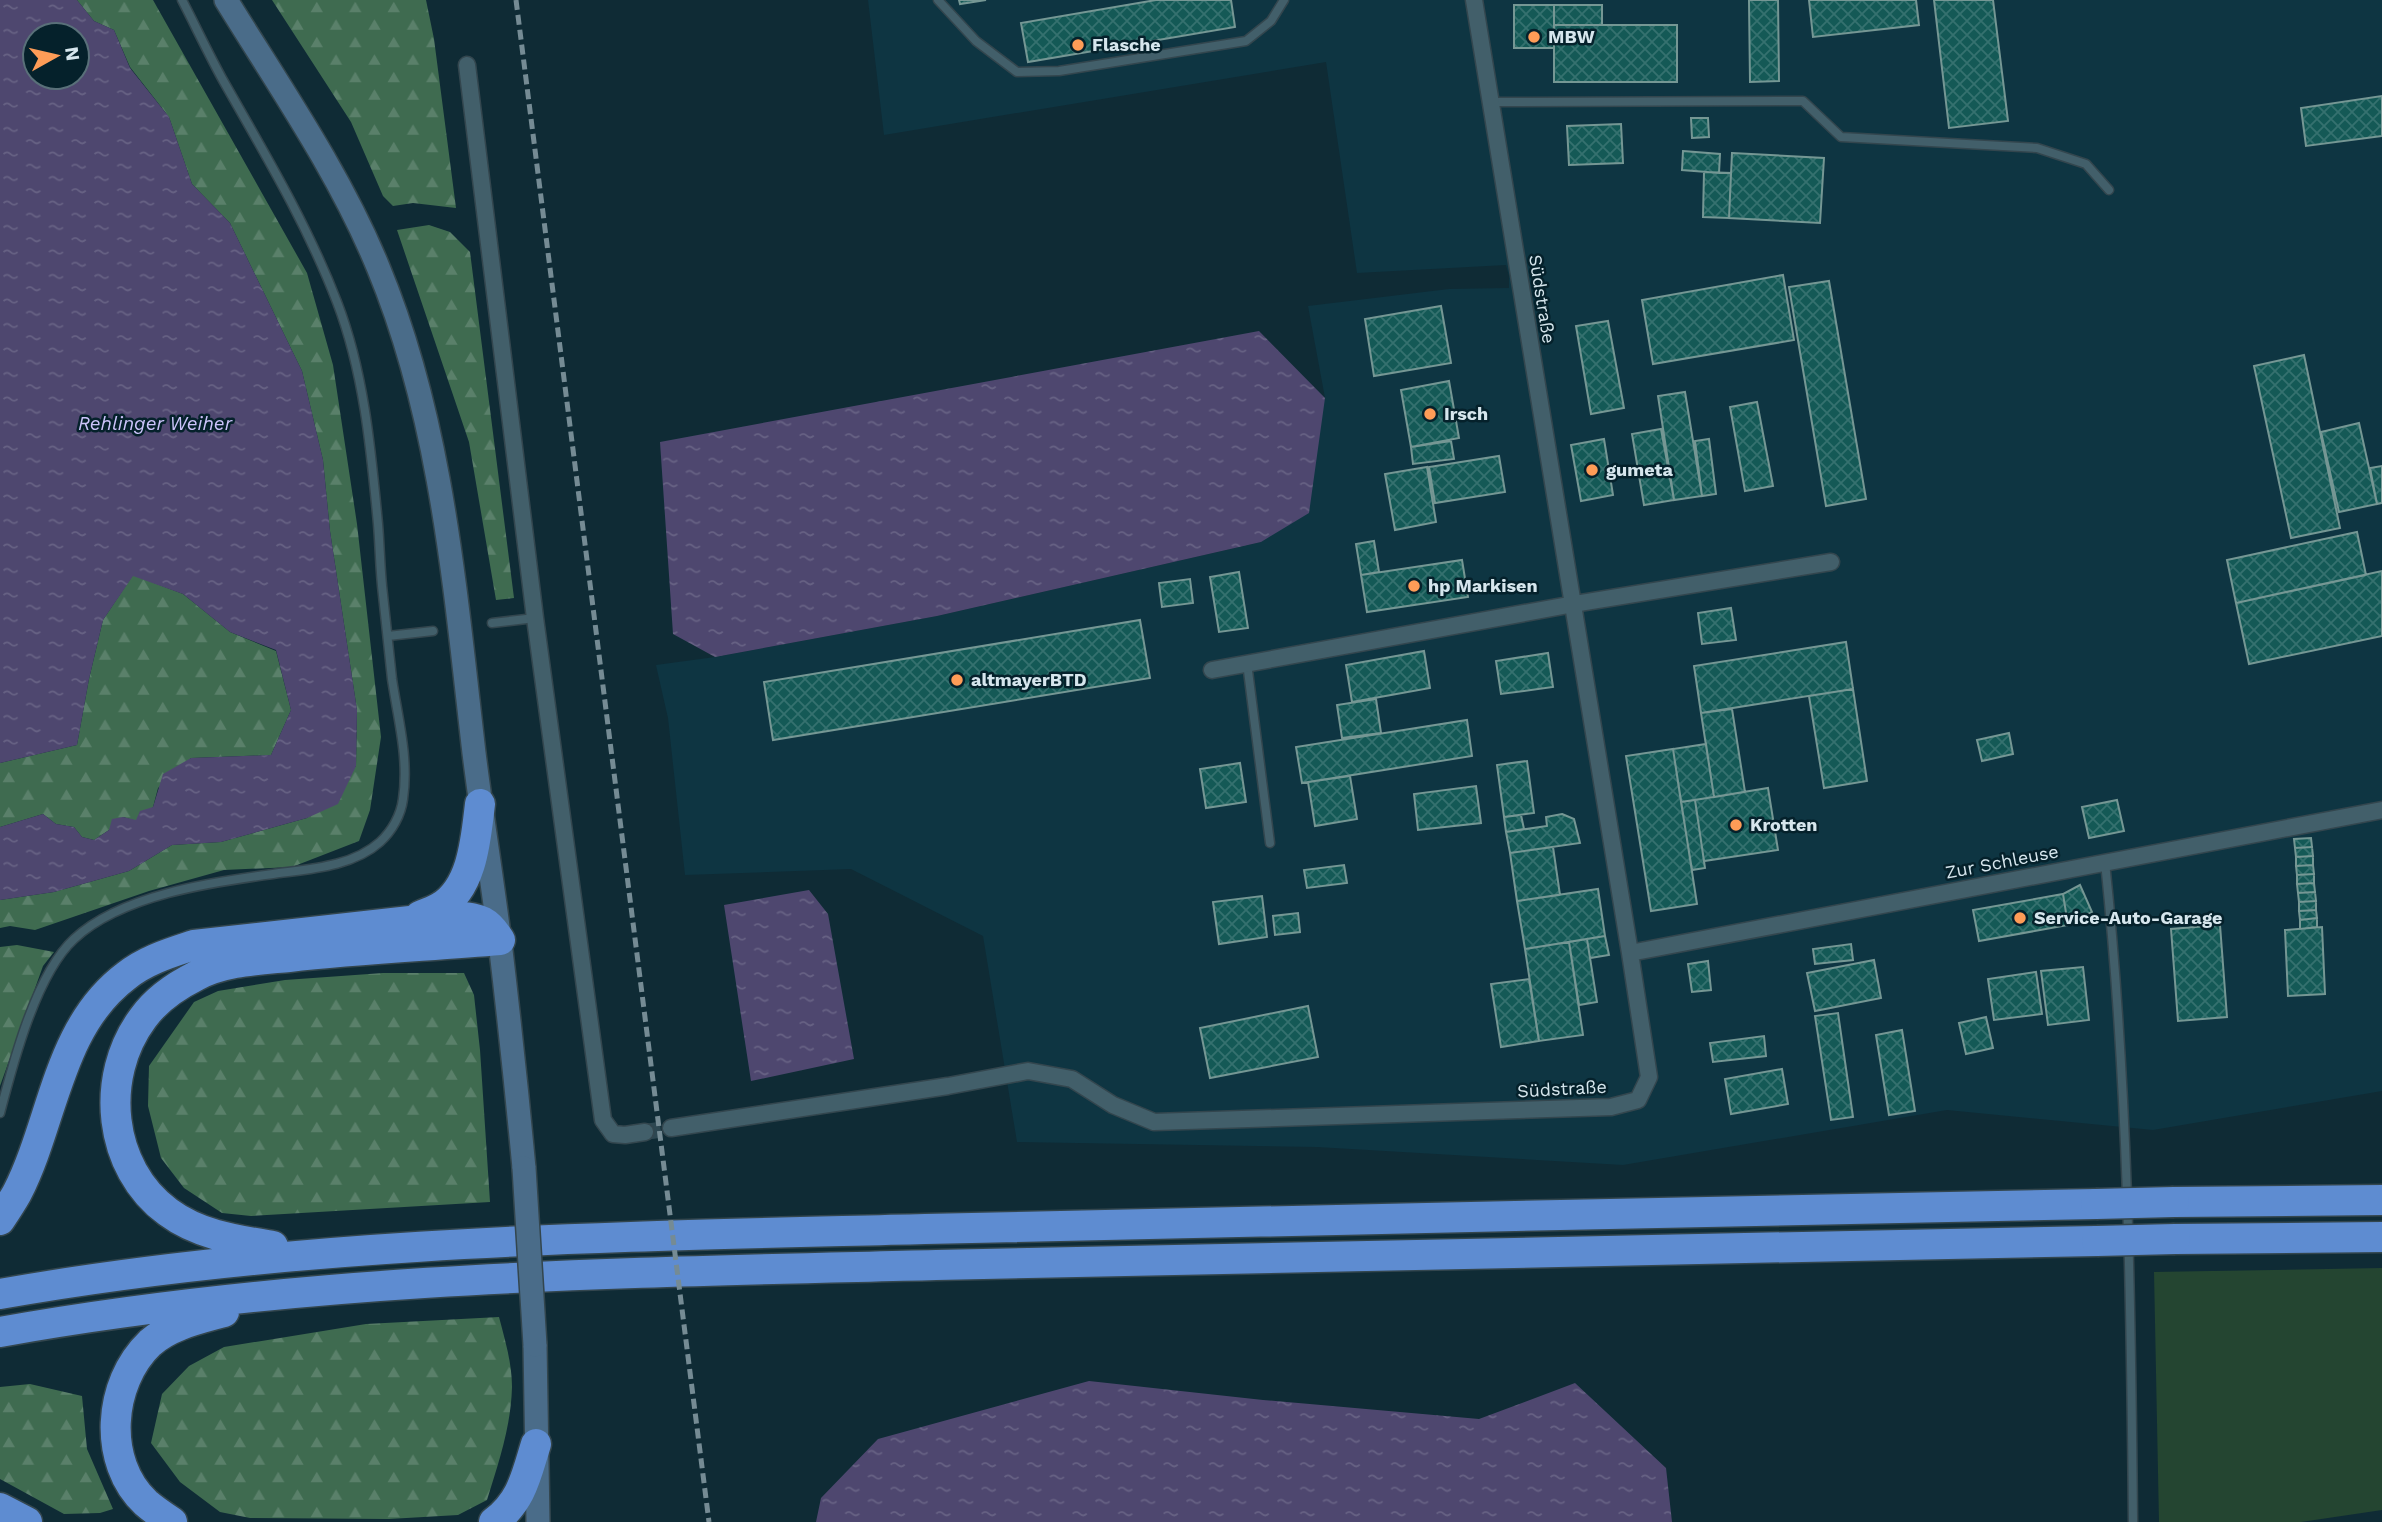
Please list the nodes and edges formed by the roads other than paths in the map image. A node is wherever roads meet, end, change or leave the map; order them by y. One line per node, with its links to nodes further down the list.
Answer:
1 (182, 0): 14 (lane)
2 (226, 0): 17 (main road)
3 (938, 0): 4 (lane)
4 (1284, 0)
5 (1474, 0): 7 (street, Südstraße)
6 (467, 65): 11 (street)
7 (1490, 102): 8 (lane); 10 (street, Südstraße)
8 (2109, 190)
9 (1831, 562): 10 (street)
10 (1574, 604): 15 (street); 23 (street, Südstraße)
11 (535, 618): 12 (lane); 26 (street)
12 (492, 623)
13 (433, 631): 14 (lane)
14 (388, 636): 24 (lane)
15 (1247, 663): 16 (street); 19 (lane)
16 (1212, 670)
17 (480, 804): 21 (highway); 22 (main road)
18 (2382, 810): 20 (street, Zur Schleuse)
19 (1270, 843)
20 (2105, 862): 23 (street, Zur Schleuse); 40 (lane)
21 (410, 921): 22 (highway); 28 (highway)
22 (500, 940): 30 (highway); 34 (main road, bridge)
23 (1630, 953): 25 (street, Südstraße)
24 (0, 1113)
25 (671, 1128)
26 (645, 1132)
27 (2382, 1200): 30 (highway, bridge)
28 (0, 1220)
29 (2382, 1237): 31 (highway, bridge)
30 (311, 1253): 32 (highway)
31 (295, 1291): 33 (highway); 37 (highway)
32 (0, 1294)
33 (0, 1332)
34 (536, 1444): 38 (highway); 39 (main road)
35 (0, 1508): 36 (highway)
36 (27, 1522)
37 (172, 1522)
38 (495, 1522)
39 (538, 1522)
40 (2133, 1522)

